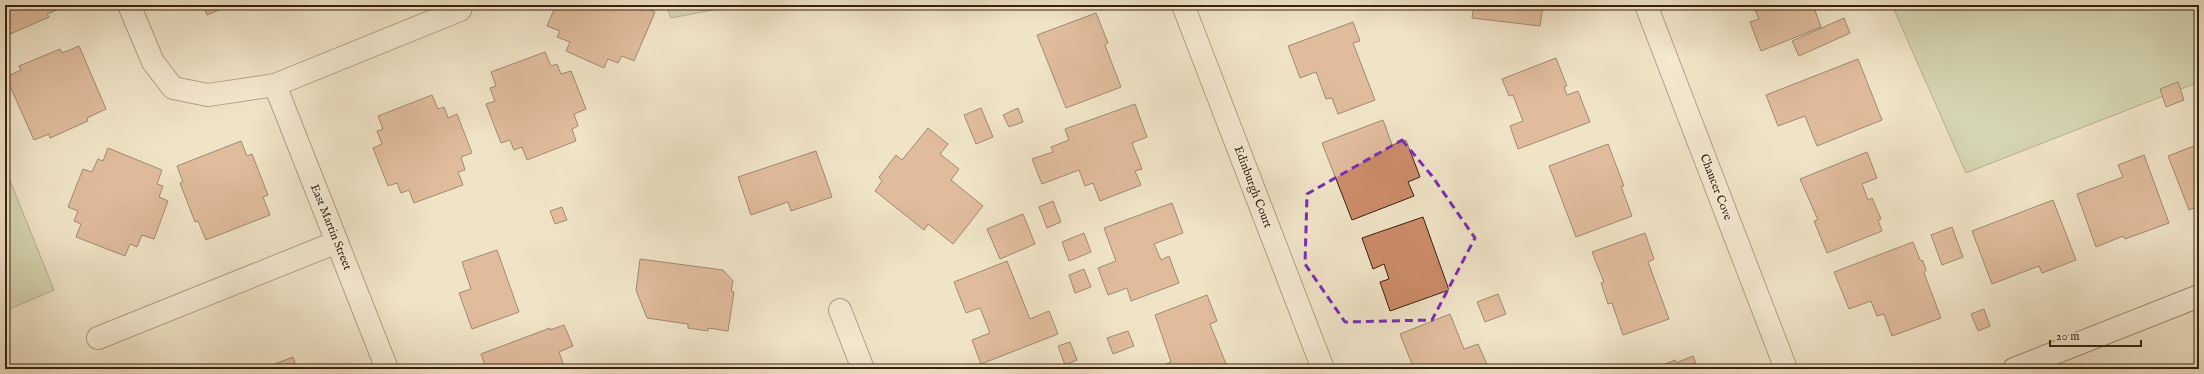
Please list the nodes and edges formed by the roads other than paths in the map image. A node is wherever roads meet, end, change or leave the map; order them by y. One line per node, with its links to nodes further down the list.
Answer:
1 (129, 5): 5 (street)
2 (462, 5): 5 (street)
3 (1183, 5): 12 (street, Edinburgh Court)
4 (1646, 5): 13 (street, Chaucer Cove)
5 (275, 85): 6 (street, East Martin Street)
6 (337, 242): 9 (street); 10 (street, East Martin Street)
7 (2199, 296): 14 (street)
8 (840, 310): 11 (street)
9 (98, 338)
10 (387, 369)
11 (863, 369)
12 (1323, 369)
13 (1786, 369)
14 (2014, 369)

